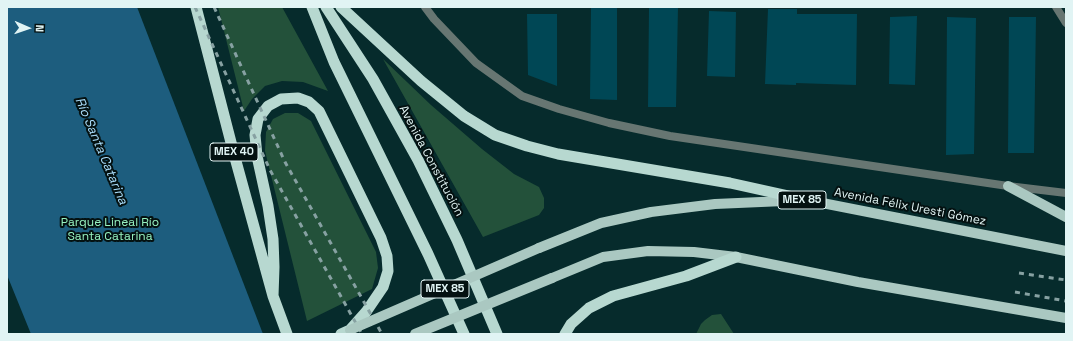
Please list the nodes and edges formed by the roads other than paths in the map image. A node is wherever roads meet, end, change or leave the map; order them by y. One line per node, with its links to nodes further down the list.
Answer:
1 (196, 7): 14 (highway, MEX 40)
2 (312, 7): 19 (highway)
3 (326, 7): 20 (highway, Avenida Constitución)
4 (341, 7): 10 (highway)
5 (425, 7): 8 (street)
6 (1056, 7): 7 (street)
7 (1066, 23)
8 (1008, 186): 9 (street); 11 (main road)
9 (1066, 193)
10 (807, 200): 12 (main road, Avenida Félix Uresti Gómez / MEX 85); 16 (main road, Avenida Félix Uresti Gómez / MEX 85, bridge)
11 (1066, 217)
12 (1066, 251)
13 (736, 257): 15 (main road, MEX 85); 18 (main road, MEX 85, bridge); 21 (highway)
14 (273, 296): 16 (highway); 17 (highway, MEX 40)
15 (1066, 318)
16 (346, 332)
17 (287, 334)
18 (415, 334)
19 (464, 334)
20 (497, 334)
21 (565, 334)

